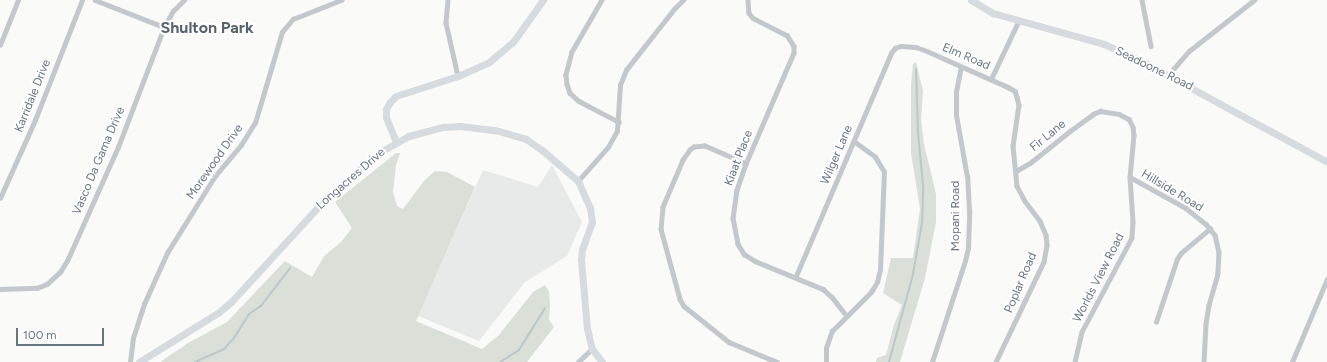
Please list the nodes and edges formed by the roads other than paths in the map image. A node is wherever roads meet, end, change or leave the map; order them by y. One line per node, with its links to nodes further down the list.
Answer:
1 (18, 0): 16 (street)
2 (82, 0): 33 (street, Karridale Drive)
3 (95, 0): 15 (street)
4 (184, 0): 15 (street, Vasco Da Gama Drive)
5 (340, 0): 41 (street, Morewood Drive)
6 (448, 0): 21 (street)
7 (543, 0): 21 (street)
8 (602, 0): 25 (street)
9 (683, 0): 25 (street)
10 (748, 0): 29 (street, Kiaat Place)
11 (970, 0): 14 (street, Seadoone Road)
12 (1142, 0): 18 (street)
13 (1254, 0): 20 (street)
14 (1018, 20): 20 (street, Seadoone Road); 22 (street)
15 (164, 27): 37 (street, Vasco Da Gama Drive)
16 (0, 45)
17 (901, 46): 19 (street, Elm Road); 27 (street, Wilger Lane)
18 (1151, 46)
19 (962, 67): 22 (street, Elm Road); 47 (street, Mopani Road)
20 (1169, 74): 28 (street, Seadoone Road)
21 (458, 76): 26 (street)
22 (991, 79): 23 (street, Elm Road)
23 (1017, 97): 30 (street, Poplar Road)
24 (1092, 114): 30 (street, Fir Lane); 31 (street, Hillside Road)
25 (619, 122): 32 (street)
26 (396, 142): 32 (street, Longacres Drive); 42 (street, Longacres Drive)
27 (854, 142): 35 (street, Wilger Lane); 38 (street)
28 (1327, 162)
29 (746, 164): 35 (street, Kiaat Place); 45 (street)
30 (1016, 171): 48 (street, Poplar Road)
31 (1130, 177): 34 (street, Hillside Road); 49 (street, Worlds View Road)
32 (578, 181): 40 (street, Longacres Drive)
33 (0, 198)
34 (1210, 229): 39 (street); 50 (street, Hillside Road)
35 (796, 276): 38 (street, Kiaat Place)
36 (1327, 279): 51 (street)
37 (0, 289)
38 (847, 316): 46 (street)
39 (1156, 322)
40 (592, 349): 43 (street); 44 (street, Longacres Drive)
41 (130, 362)
42 (139, 362)
43 (578, 362)
44 (602, 362)
45 (777, 362)
46 (826, 362)
47 (932, 362)
48 (996, 362)
49 (1075, 362)
50 (1204, 362)
51 (1292, 362)

